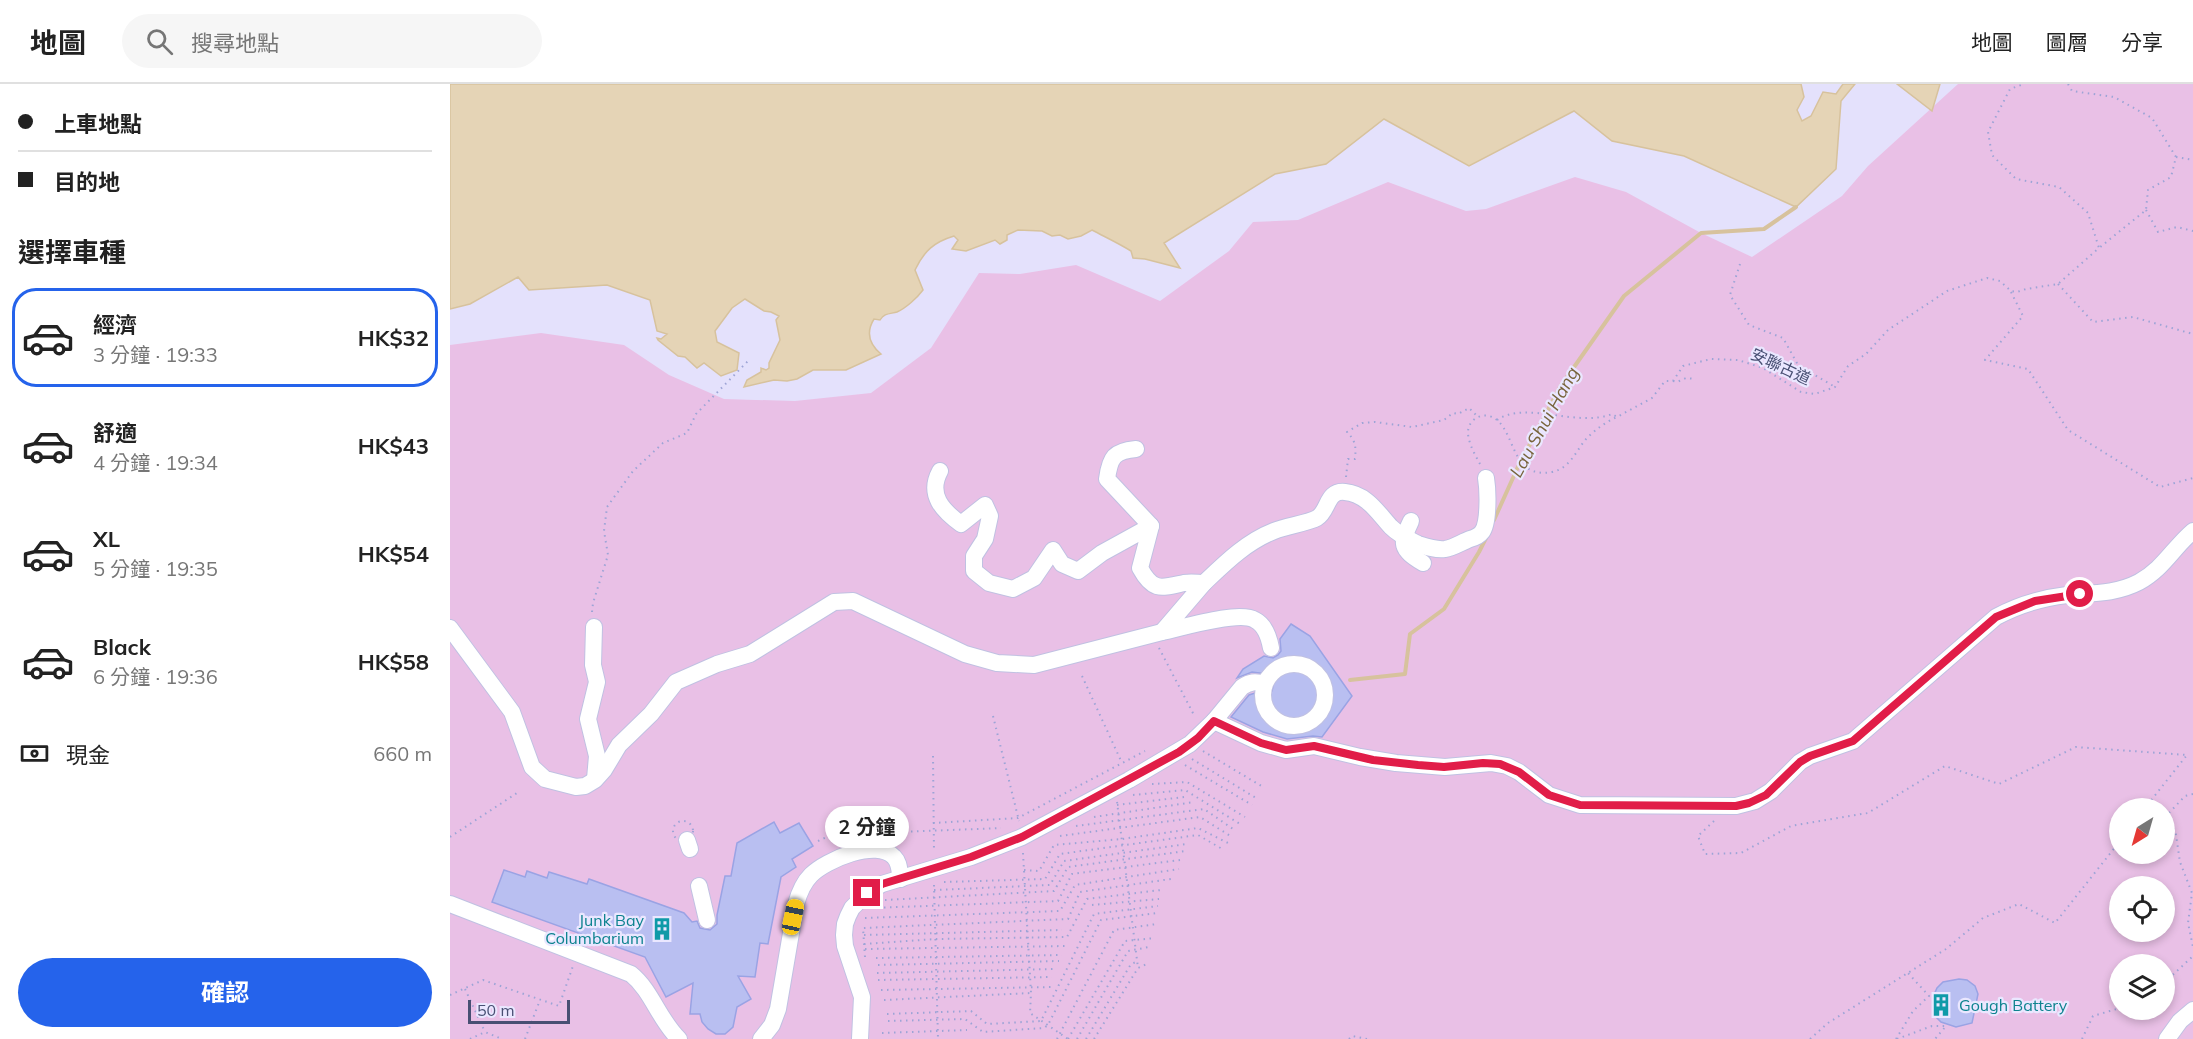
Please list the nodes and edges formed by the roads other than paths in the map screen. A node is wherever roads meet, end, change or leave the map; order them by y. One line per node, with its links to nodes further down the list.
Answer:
1 (1136, 449): 5 (street)
2 (940, 471): 5 (street)
3 (1486, 478): 7 (street)
4 (1411, 520): 7 (street)
5 (1151, 526): 9 (street)
6 (2193, 531): 15 (street)
7 (1403, 537): 8 (street); 9 (street)
8 (1423, 563)
9 (1204, 583): 12 (street)
10 (592, 621): 16 (street)
11 (450, 628): 16 (street)
12 (1159, 638): 13 (street); 16 (street)
13 (1271, 648)
14 (1264, 684): 15 (street)
15 (1214, 721): 17 (street)
16 (595, 780)
17 (901, 879): 23 (street); 24 (street)
18 (699, 886): 20 (street)
19 (450, 904): 22 (street)
20 (707, 920)
21 (2193, 1010): 25 (street)
22 (679, 1039)
23 (760, 1039)
24 (860, 1039)
25 (2167, 1039)

